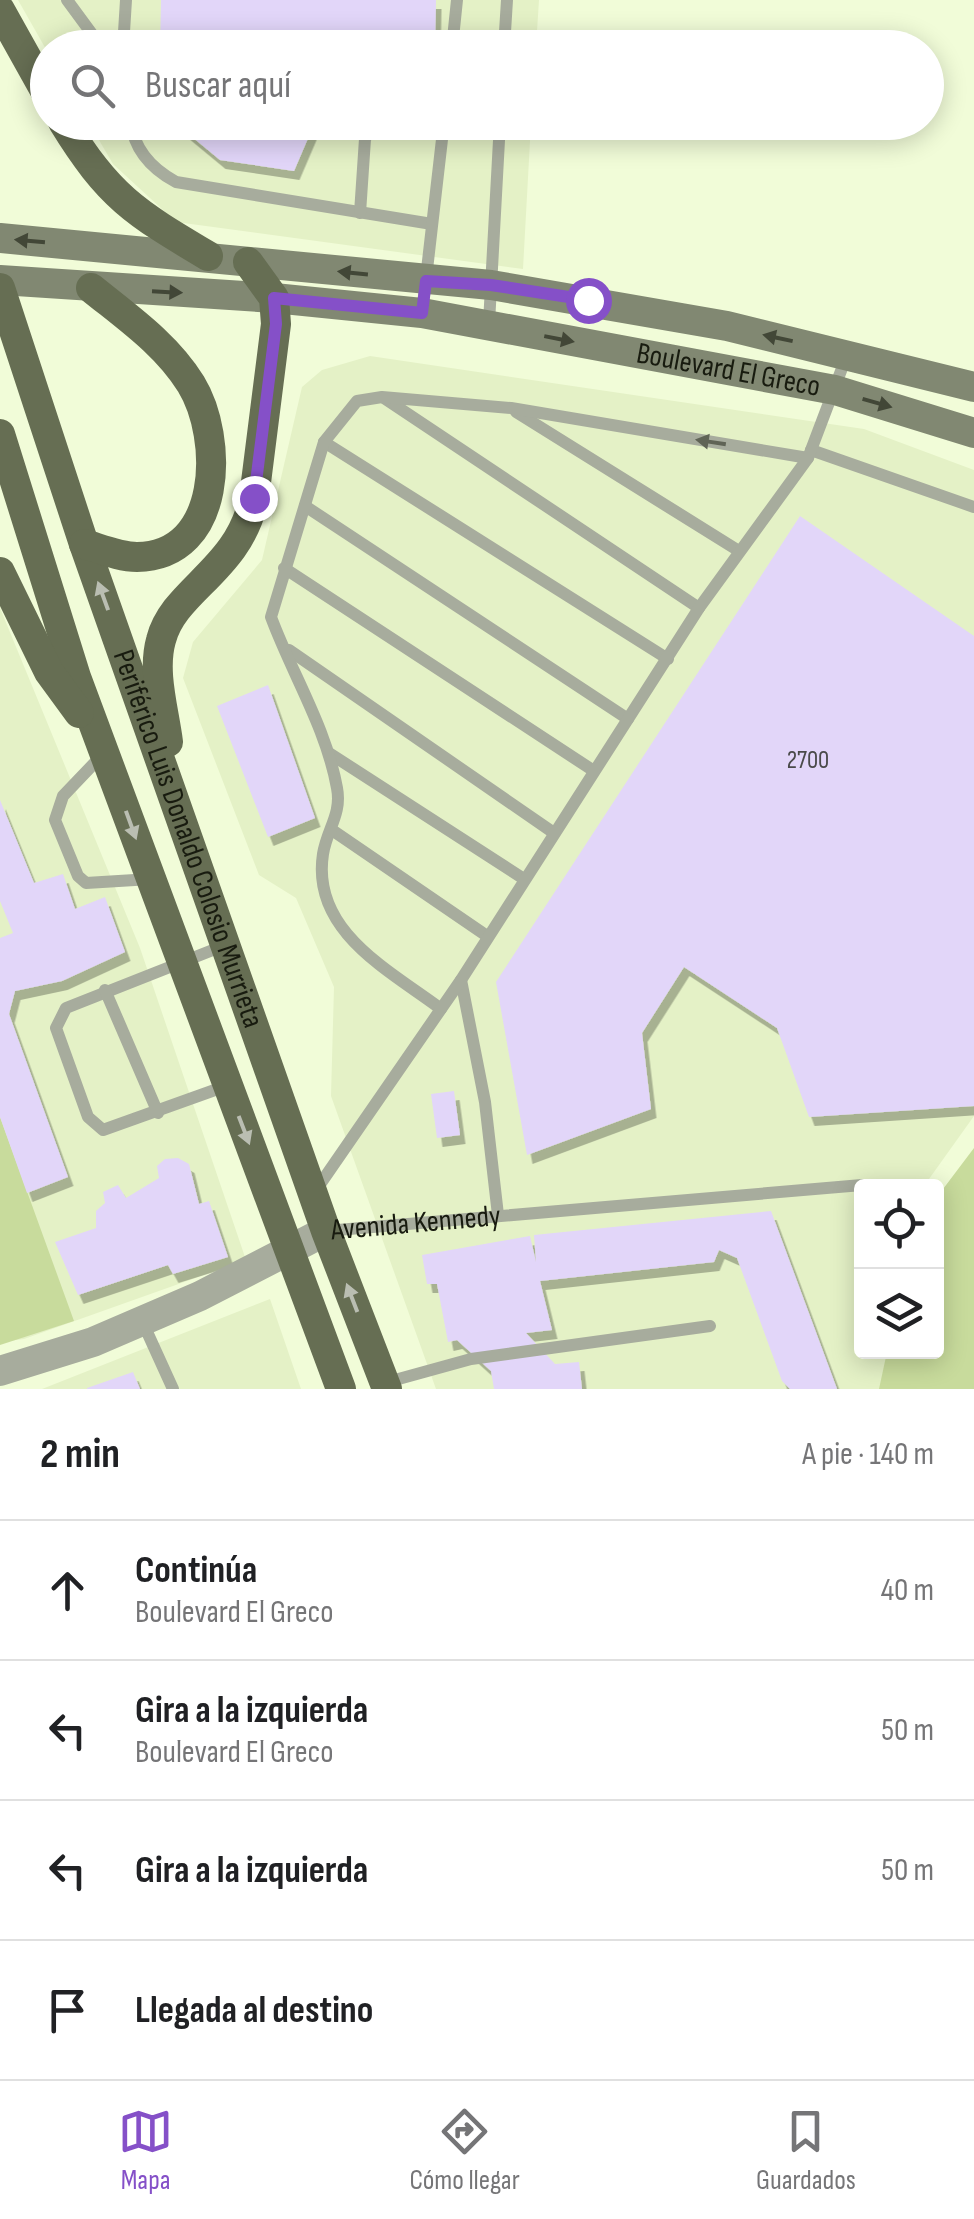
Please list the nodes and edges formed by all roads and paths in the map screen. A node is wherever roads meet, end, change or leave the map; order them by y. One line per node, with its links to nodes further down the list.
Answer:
1 (67, 0): 6 (lane)
2 (126, 0): 7 (lane)
3 (457, 0): 8 (lane)
4 (506, 0): 9 (lane)
5 (0, 10): 10 (main road)
6 (89, 30)
7 (123, 30)
8 (454, 30)
9 (505, 30)
10 (30, 64)
11 (73, 140): 19 (main road)
12 (134, 140): 16 (lane)
13 (366, 140): 16 (lane)
14 (442, 140): 17 (lane)
15 (499, 140): 23 (lane)
16 (360, 213): 17 (lane)
17 (432, 224): 22 (lane)
18 (0, 238): 19 (main road, Boulevard El Greco, one-way to 18)
19 (208, 256): 20 (main road, Boulevard El Greco)
20 (248, 262): 22 (main road, Boulevard El Greco, one-way to 20); 26 (main road)
21 (0, 280): 25 (main road, Boulevard El Greco)
22 (426, 281): 23 (main road, Boulevard El Greco); 27 (lane)
23 (491, 285): 28 (lane); 29 (main road, Boulevard El Greco, one-way to 23)
24 (0, 288): 40 (main road, Periférico Luis Donaldo Colosio Murrieta)
25 (92, 288): 26 (main road, Boulevard El Greco, one-way to 26); 40 (main road)
26 (274, 298): 27 (main road, Boulevard El Greco); 51 (main road)
27 (422, 313): 28 (main road, Boulevard El Greco)
28 (488, 326): 31 (main road, Boulevard El Greco, one-way to 31)
29 (848, 353): 30 (main road, Boulevard El Greco); 31 (lane)
30 (974, 387)
31 (835, 390): 35 (main road, Boulevard El Greco, one-way to 35); 37 (lane)
32 (382, 397): 33 (lane); 36 (lane); 44 (lane)
33 (511, 408): 37 (lane, one-way to 33); 41 (lane)
34 (0, 434): 48 (main road, Periférico Luis Donaldo Colosio Murrieta)
35 (974, 434)
36 (324, 442): 38 (lane); 46 (lane)
37 (809, 454): 39 (lane); 41 (lane)
38 (305, 506): 42 (lane); 47 (lane)
39 (974, 507)
40 (84, 544): 51 (main road, Periférico Luis Donaldo Colosio Murrieta, one-way to 40)
41 (739, 552): 44 (lane)
42 (284, 568): 45 (lane); 50 (lane)
43 (0, 572): 48 (main road)
44 (699, 608): 46 (lane)
45 (287, 649): 49 (lane); 53 (lane)
46 (668, 658): 47 (lane)
47 (628, 719): 50 (lane)
48 (100, 743): 54 (main road, Periférico Luis Donaldo Colosio Murrieta, one-way to 54); 54 (lane)
49 (328, 753): 52 (lane); 55 (lane)
50 (594, 772): 53 (lane)
51 (173, 795): 57 (main road, Periférico Luis Donaldo Colosio Murrieta)
52 (332, 830): 56 (lane); 61 (lane)
53 (554, 833): 55 (lane)
54 (150, 879): 58 (main road, Periférico Luis Donaldo Colosio Murrieta)
55 (524, 879): 56 (lane)
56 (487, 936): 59 (lane)
57 (226, 945): 58 (lane); 65 (main road, Periférico Luis Donaldo Colosio Murrieta)
58 (181, 961): 60 (lane); 62 (main road, Periférico Luis Donaldo Colosio Murrieta)
59 (461, 980): 61 (lane); 66 (lane)
60 (105, 990): 63 (lane); 63 (lane)
61 (440, 1010): 65 (lane)
62 (227, 1086): 63 (lane); 68 (main road, Periférico Luis Donaldo Colosio Murrieta, one-way to 68)
63 (158, 1113)
64 (854, 1186): 66 (lane, Avenida Kennedy)
65 (313, 1194): 67 (main road, Periférico Luis Donaldo Colosio Murrieta)
66 (498, 1215): 67 (lane, Avenida Kennedy)
67 (326, 1231): 68 (street, Avenida Kennedy); 72 (main road, Periférico Luis Donaldo Colosio Murrieta, one-way to 67)
68 (290, 1247): 69 (street, Avenida Kennedy); 74 (main road, Periférico Luis Donaldo Colosio Murrieta)
69 (142, 1320): 71 (street, Avenida Kennedy); 73 (lane)
70 (710, 1326): 72 (lane)
71 (0, 1372)
72 (386, 1386)
73 (174, 1389)
74 (341, 1389)

